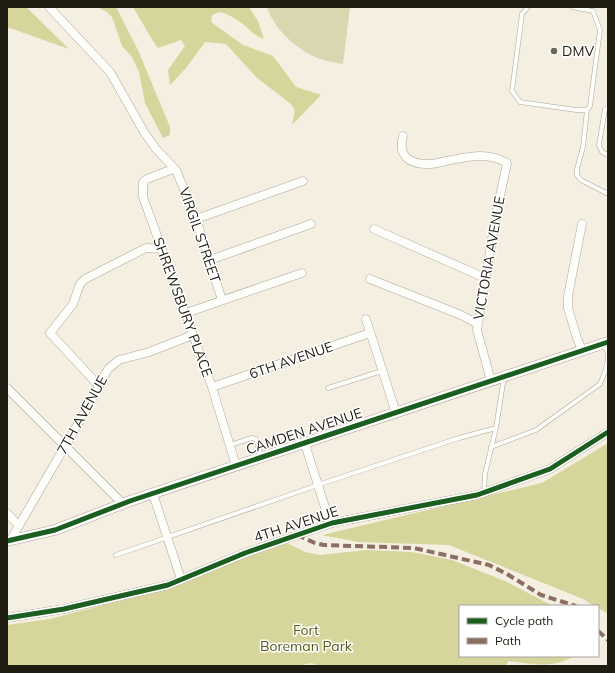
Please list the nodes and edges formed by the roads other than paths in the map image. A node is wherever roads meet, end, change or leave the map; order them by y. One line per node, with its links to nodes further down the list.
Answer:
1 (49, 7): 8 (street)
2 (528, 7): 5 (lane)
3 (572, 7): 5 (lane)
4 (608, 108): 7 (lane)
5 (587, 110): 10 (lane)
6 (403, 136): 18 (street, VICTORIA AVENUE)
7 (608, 155)
8 (176, 170): 11 (street, VIRGIL STREET); 15 (street, SHREWSBURY PLACE)
9 (303, 181): 11 (street)
10 (608, 194)
11 (196, 219): 16 (street, VIRGIL STREET)
12 (311, 224): 16 (street)
13 (582, 224): 27 (street)
14 (374, 229): 18 (street)
15 (162, 249): 21 (street, SHREWSBURY PLACE); 31 (street)
16 (210, 260): 20 (street, VIRGIL STREET)
17 (302, 273): 20 (street)
18 (485, 278): 23 (street, VICTORIA AVENUE)
19 (370, 279): 23 (street)
20 (222, 300): 21 (street)
21 (186, 313): 25 (street, SHREWSBURY PLACE)
22 (366, 319): 24 (street)
23 (478, 324): 30 (street, VICTORIA AVENUE)
24 (370, 333): 28 (street); 32 (street, 6TH AVENUE)
25 (193, 335): 31 (street, 7TH AVENUE); 32 (street, SHREWSBURY PLACE)
26 (606, 343): 27 (street, CAMDEN AVENUE); 41 (lane)
27 (582, 350): 29 (street, CAMDEN AVENUE)
28 (382, 371): 34 (lane); 35 (street)
29 (504, 377): 30 (street, CAMDEN AVENUE); 36 (lane)
30 (491, 381): 35 (street, CAMDEN AVENUE)
31 (99, 386): 40 (street, 7TH AVENUE)
32 (212, 387): 39 (street, SHREWSBURY PLACE)
33 (7, 388): 40 (street)
34 (328, 388)
35 (396, 413): 38 (street, CAMDEN AVENUE)
36 (496, 428): 41 (lane); 44 (lane)
37 (608, 432): 45 (street, 4TH AVENUE)
38 (305, 444): 42 (street, CAMDEN AVENUE); 44 (street)
39 (229, 445): 42 (lane); 43 (street, SHREWSBURY PLACE)
40 (65, 446): 47 (street); 50 (street, 7TH AVENUE)
41 (492, 447): 45 (lane)
42 (261, 458): 43 (street, CAMDEN AVENUE)
43 (236, 466): 46 (street, CAMDEN AVENUE)
44 (318, 485): 49 (street); 51 (lane)
45 (484, 492): 49 (street, 4TH AVENUE)
46 (153, 494): 47 (street, CAMDEN AVENUE); 51 (street)
47 (123, 504): 52 (street, CAMDEN AVENUE)
48 (7, 513): 50 (street)
49 (330, 523): 54 (street, 4TH AVENUE)
50 (19, 526): 52 (street, 7TH AVENUE)
51 (168, 537): 53 (lane); 54 (street)
52 (8, 541)
53 (116, 555)
54 (181, 579): 55 (street, 4TH AVENUE)
55 (7, 618)

